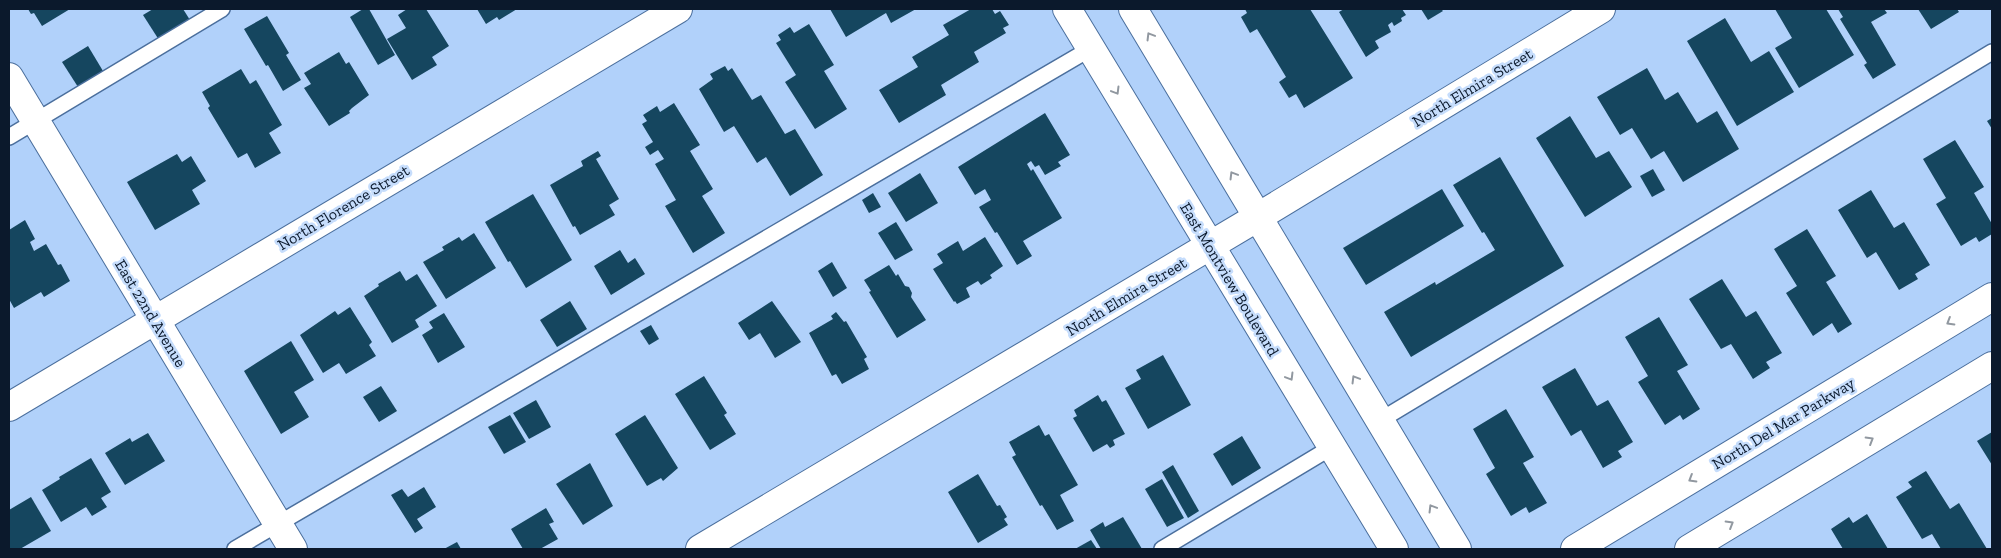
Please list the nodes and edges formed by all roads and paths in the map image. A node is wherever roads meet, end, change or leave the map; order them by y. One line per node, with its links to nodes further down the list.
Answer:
1 (222, 9): 9 (lane)
2 (678, 9): 14 (street, North Florence Street)
3 (1067, 9): 6 (street, East Montview Boulevard)
4 (1133, 9): 11 (street, one-way to 4)
5 (1600, 9): 11 (street, North Elmira Street)
6 (1090, 49): 12 (street, East Montview Boulevard, one-way to 12); 19 (lane)
7 (1992, 52): 17 (lane)
8 (9, 77): 9 (street, East 22nd Avenue)
9 (35, 121): 10 (lane); 14 (street, East 22nd Avenue)
10 (9, 137)
11 (1258, 217): 12 (street, North Elmira Street); 17 (street, one-way to 11)
12 (1210, 246): 18 (street, East Montview Boulevard, one-way to 18); 22 (street, North Elmira Street)
13 (1992, 297): 26 (street, North Del Mar Parkway, one-way to 26)
14 (154, 319): 16 (street, North Florence Street); 19 (street, East 22nd Avenue)
15 (1992, 366): 27 (street, one-way to 15)
16 (9, 406)
17 (1380, 421): 25 (street, one-way to 17)
18 (1332, 447): 23 (lane); 24 (street, East Montview Boulevard)
19 (277, 524): 20 (lane); 21 (street, East 22nd Avenue)
20 (235, 549)
21 (293, 549)
22 (700, 549)
23 (1162, 549)
24 (1394, 549)
25 (1457, 549)
26 (1575, 549)
27 (1689, 549)

